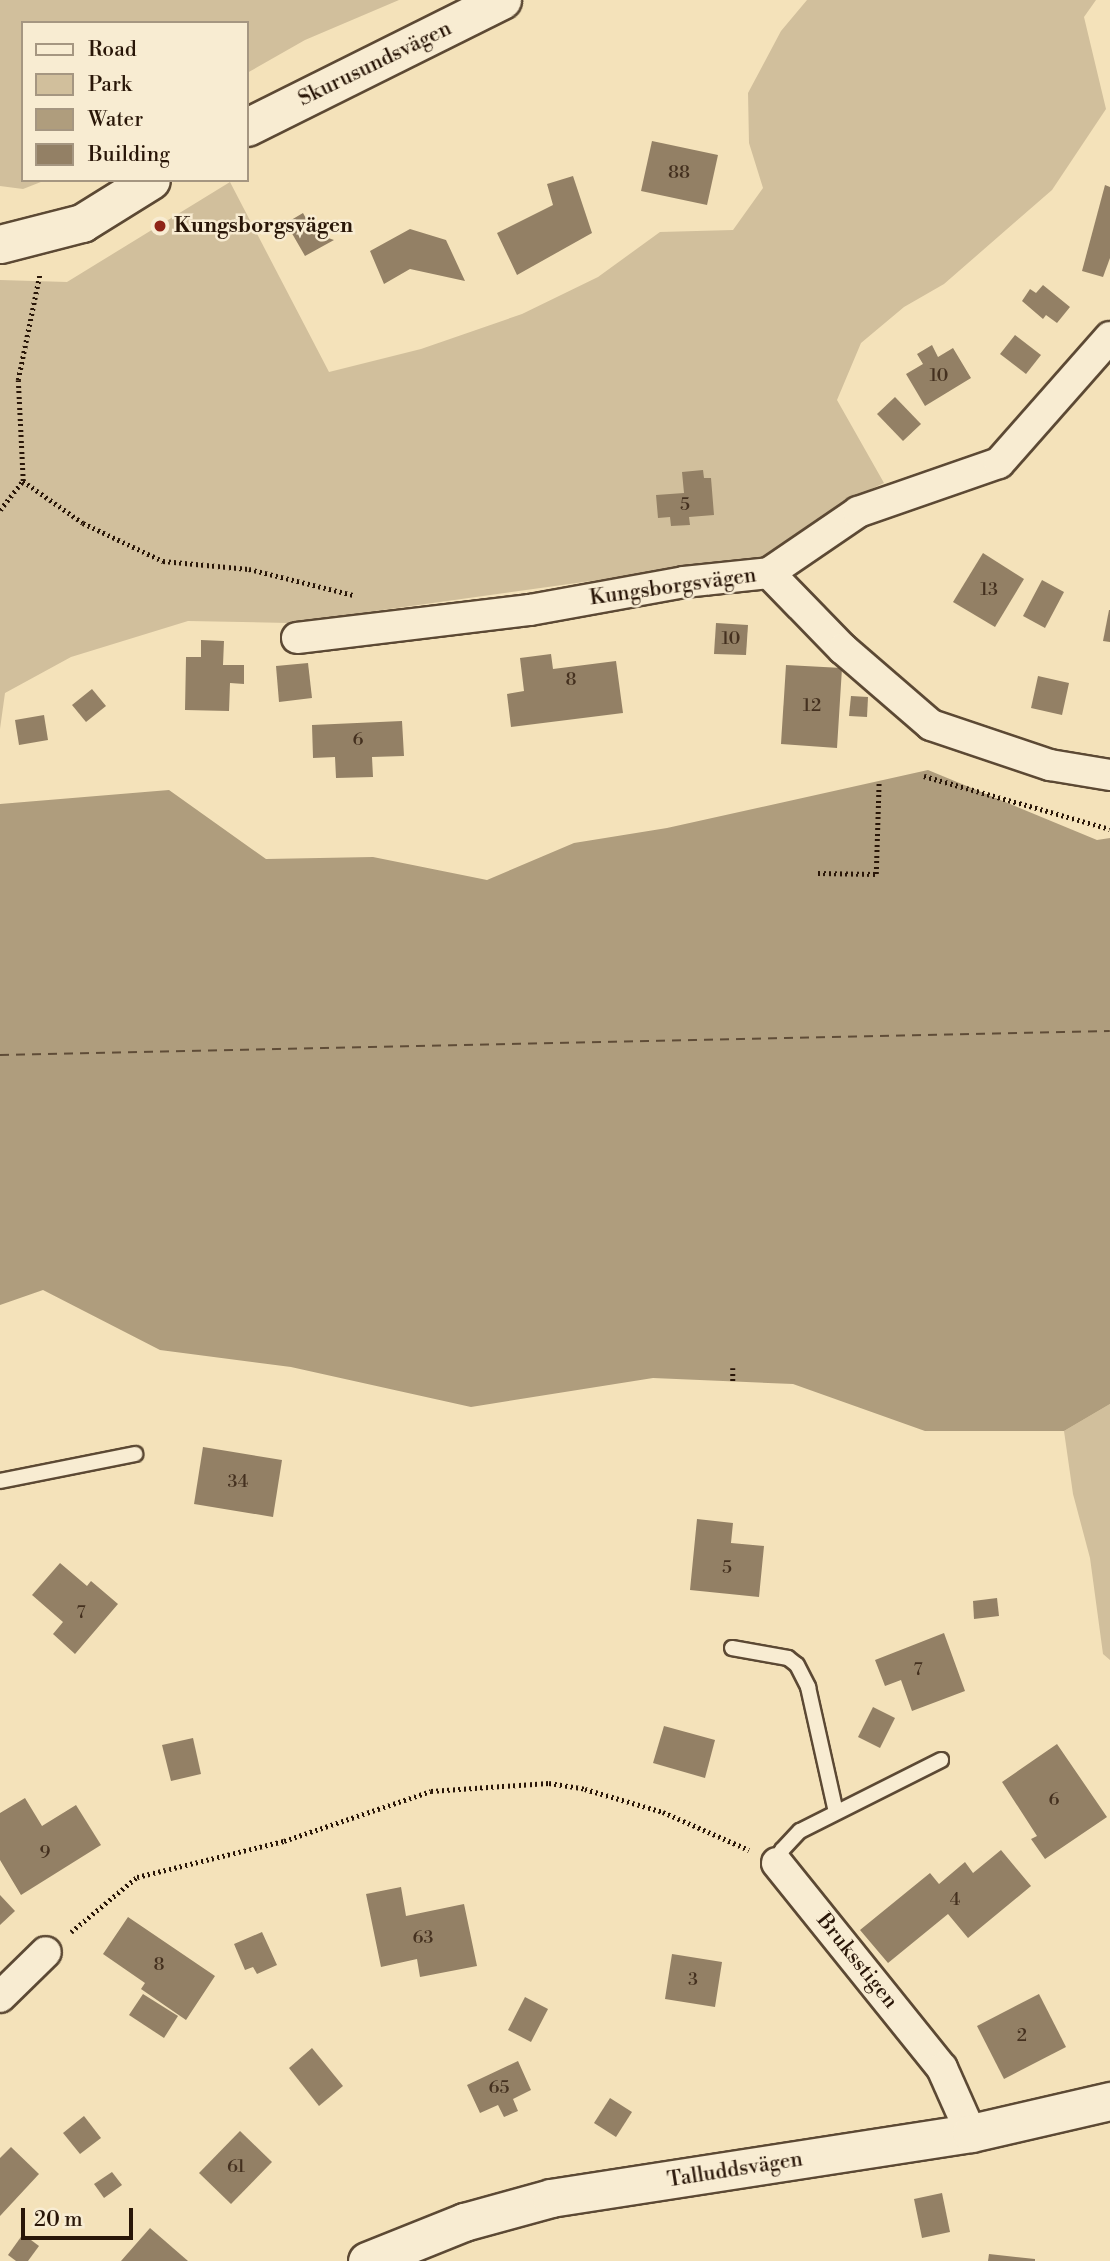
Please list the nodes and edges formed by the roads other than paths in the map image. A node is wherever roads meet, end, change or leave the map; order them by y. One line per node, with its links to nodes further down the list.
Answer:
1 (502, 0): 2 (street, Skurusundsvägen)
2 (248, 127)
3 (148, 182): 4 (street)
4 (0, 244)
5 (1110, 337): 6 (street)
6 (769, 573): 7 (street, Kungsborgsvägen); 8 (street, Kungsborgsvägen)
7 (297, 638)
8 (1110, 775)
9 (135, 1454): 10 (lane)
10 (0, 1481)
11 (733, 1648): 13 (lane)
12 (941, 1760): 13 (lane)
13 (836, 1812): 14 (lane)
14 (777, 1863): 18 (street, Bruksstigen)
15 (46, 1952): 16 (street)
16 (0, 1997)
17 (1110, 2101): 18 (street, Talluddsvägen)
18 (971, 2133): 19 (street, Talluddsvägen)
19 (367, 2261)

